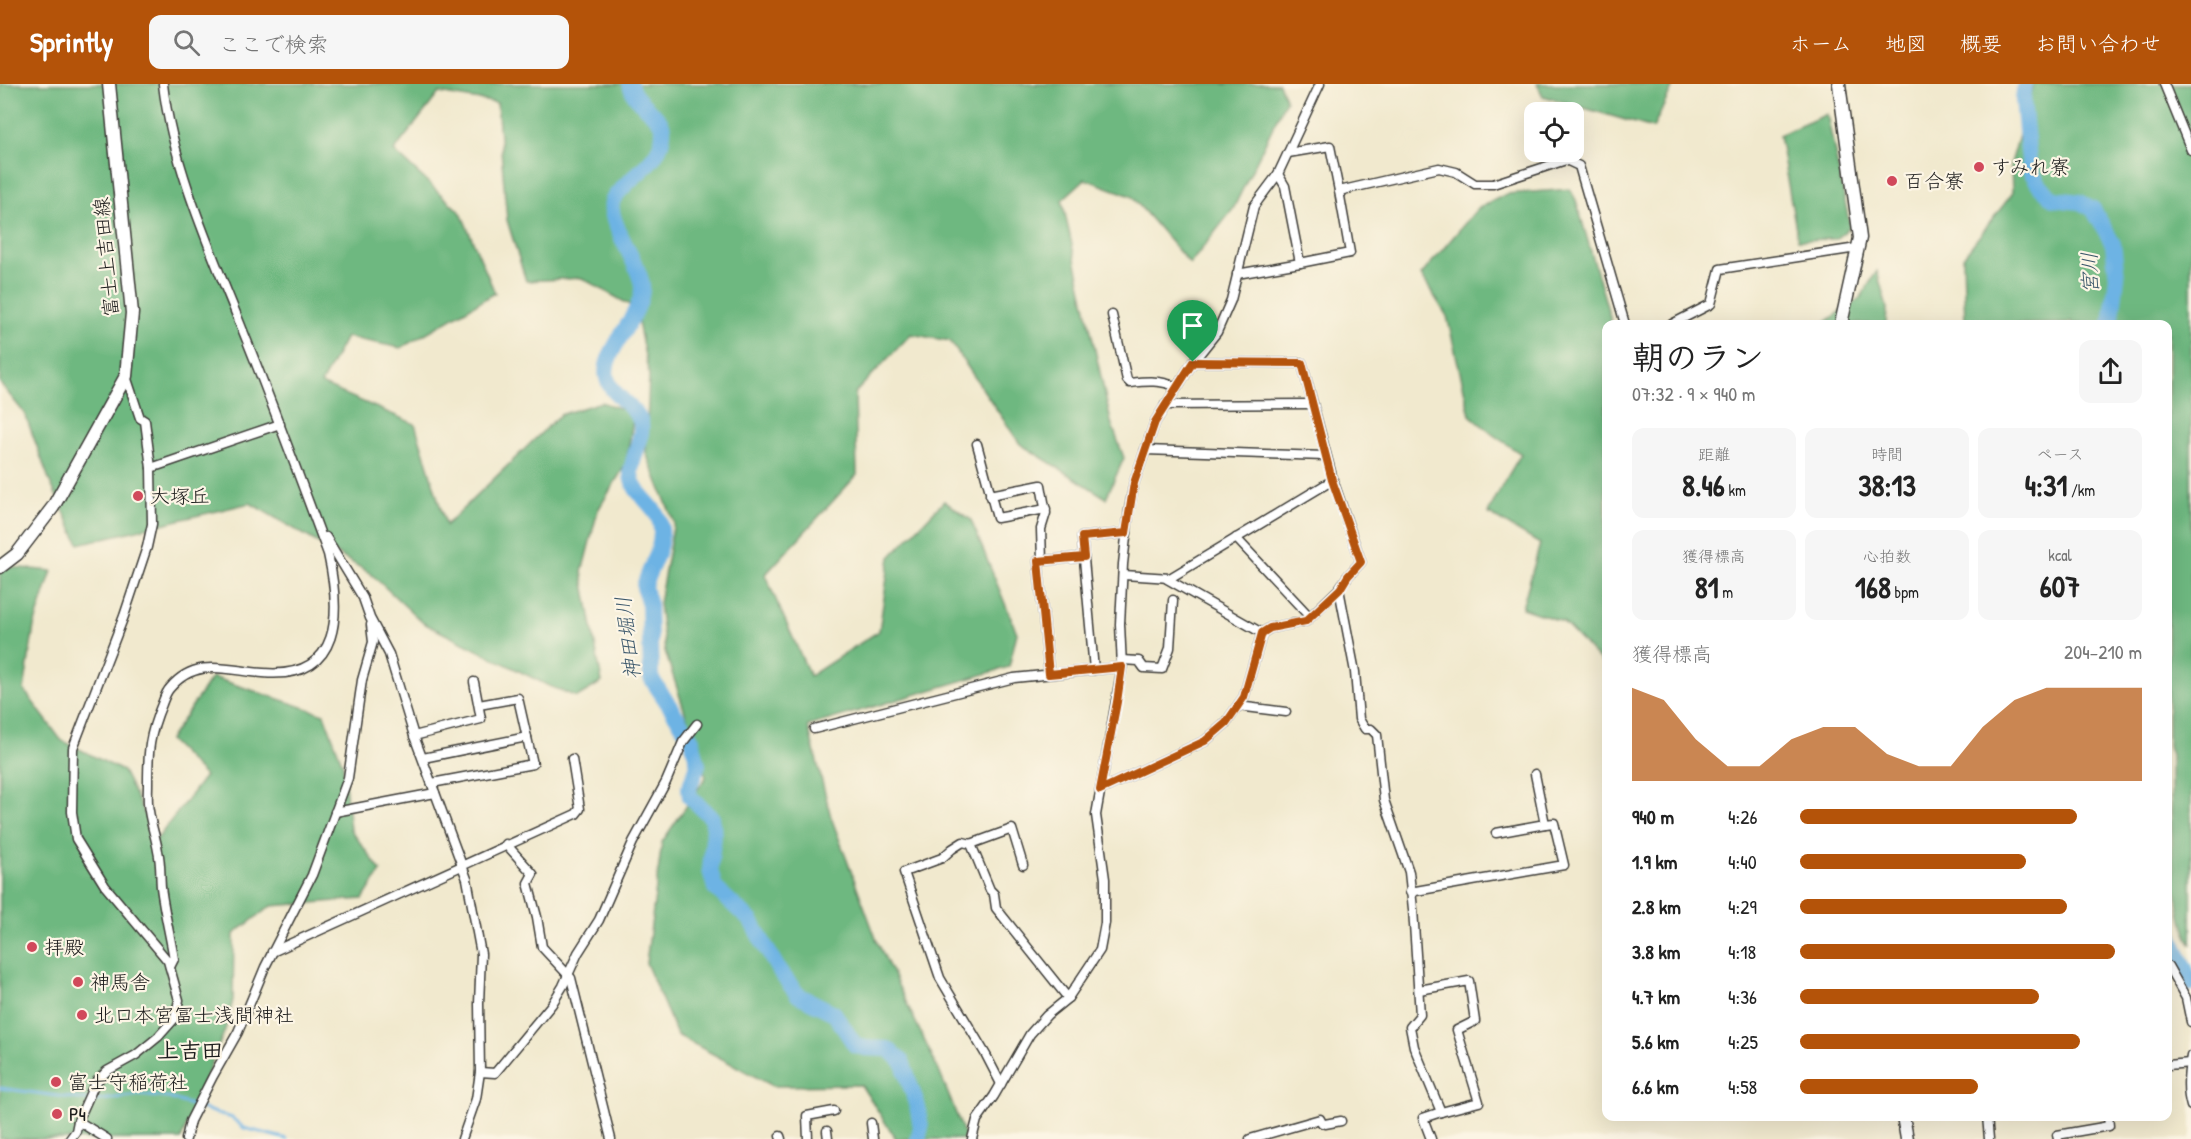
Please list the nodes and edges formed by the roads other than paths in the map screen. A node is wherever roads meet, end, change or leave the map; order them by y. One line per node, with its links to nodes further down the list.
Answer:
1 (109, 84): 18 (main road, 富士上吉田線)
2 (163, 84): 22 (street)
3 (1320, 84): 7 (street)
4 (1839, 84): 10 (main road)
5 (2164, 84): 6 (street)
6 (2191, 150)
7 (1288, 153): 8 (street); 9 (street)
8 (1278, 174): 11 (street); 12 (street)
9 (1339, 191): 11 (street); 14 (street)
10 (1857, 248): 15 (street); 16 (main road)
11 (1300, 263): 12 (street)
12 (1237, 274): 17 (street)
13 (1112, 315): 19 (street)
14 (1624, 320)
15 (1680, 320)
16 (1842, 320)
17 (1193, 362): 19 (street); 20 (street)
18 (126, 376): 26 (street); 35 (main road, 富士上吉田線)
19 (1177, 387): 21 (street)
20 (1313, 404): 21 (street); 25 (street)
21 (1166, 405): 24 (street)
22 (280, 424): 26 (street); 30 (street)
23 (977, 444): 28 (street)
24 (1145, 450): 25 (street); 31 (street)
25 (1325, 456): 27 (street)
26 (151, 468): 69 (street)
27 (1332, 480): 32 (street); 38 (street)
28 (990, 495): 29 (street); 29 (street)
29 (1046, 509): 34 (street)
30 (315, 519): 41 (street); 69 (street)
31 (1126, 533): 33 (street); 36 (street)
32 (1236, 538): 37 (street); 40 (street)
33 (1084, 557): 34 (street); 44 (street)
34 (1042, 561): 45 (street)
35 (0, 567)
36 (1124, 575): 37 (street); 43 (street)
37 (1167, 579): 42 (street)
38 (1340, 589): 40 (street); 67 (street)
39 (1173, 600): 43 (street)
40 (1310, 617): 42 (street)
41 (370, 618): 52 (street); 60 (street)
42 (1262, 633): 48 (street)
43 (1121, 664): 44 (street); 58 (street)
44 (1094, 670): 45 (street)
45 (1049, 674): 51 (street)
46 (474, 682): 47 (street)
47 (479, 705): 52 (street); 53 (street)
48 (1238, 706): 49 (street); 58 (street)
49 (1286, 712)
50 (697, 724): 71 (street)
51 (814, 729)
52 (414, 736): 54 (street)
53 (527, 737): 54 (street); 57 (street)
54 (423, 758): 57 (street)
55 (572, 759): 63 (street)
56 (1535, 774): 61 (street)
57 (432, 783): 59 (street)
58 (1100, 790): 73 (street)
59 (435, 793): 60 (street); 66 (street)
60 (335, 812): 68 (street)
61 (1545, 824): 62 (street); 67 (street)
62 (1496, 833)
63 (506, 844): 66 (street); 71 (street)
64 (971, 844): 65 (street); 73 (street); 78 (street)
65 (1023, 865)
66 (464, 866): 68 (street); 77 (street)
67 (1410, 892): 72 (street)
68 (272, 952): 90 (street)
69 (170, 967): 86 (street)
70 (2172, 973): 74 (street)
71 (568, 974): 77 (street); 92 (street)
72 (1419, 990): 81 (street); 81 (street)
73 (1068, 998): 78 (street)
74 (2191, 1022)
75 (2190, 1059): 76 (street); 79 (street)
76 (2172, 1064)
77 (480, 1072): 91 (street)
78 (1001, 1084): 95 (street)
79 (2191, 1106)
80 (834, 1111): 93 (street)
81 (1441, 1112): 97 (street)
82 (1341, 1121): 96 (street)
83 (1903, 1121): 98 (main road)
84 (1987, 1121): 99 (street)
85 (2108, 1121): 100 (street)
86 (78, 1122): 88 (street); 89 (street)
87 (872, 1123): 94 (street)
88 (70, 1139)
89 (107, 1139)
90 (186, 1139)
91 (462, 1139)
92 (611, 1139)
93 (808, 1139)
94 (873, 1139)
95 (972, 1139)
96 (1250, 1139)
97 (1431, 1139)
98 (1907, 1139)
99 (1989, 1139)
100 (2058, 1139)

